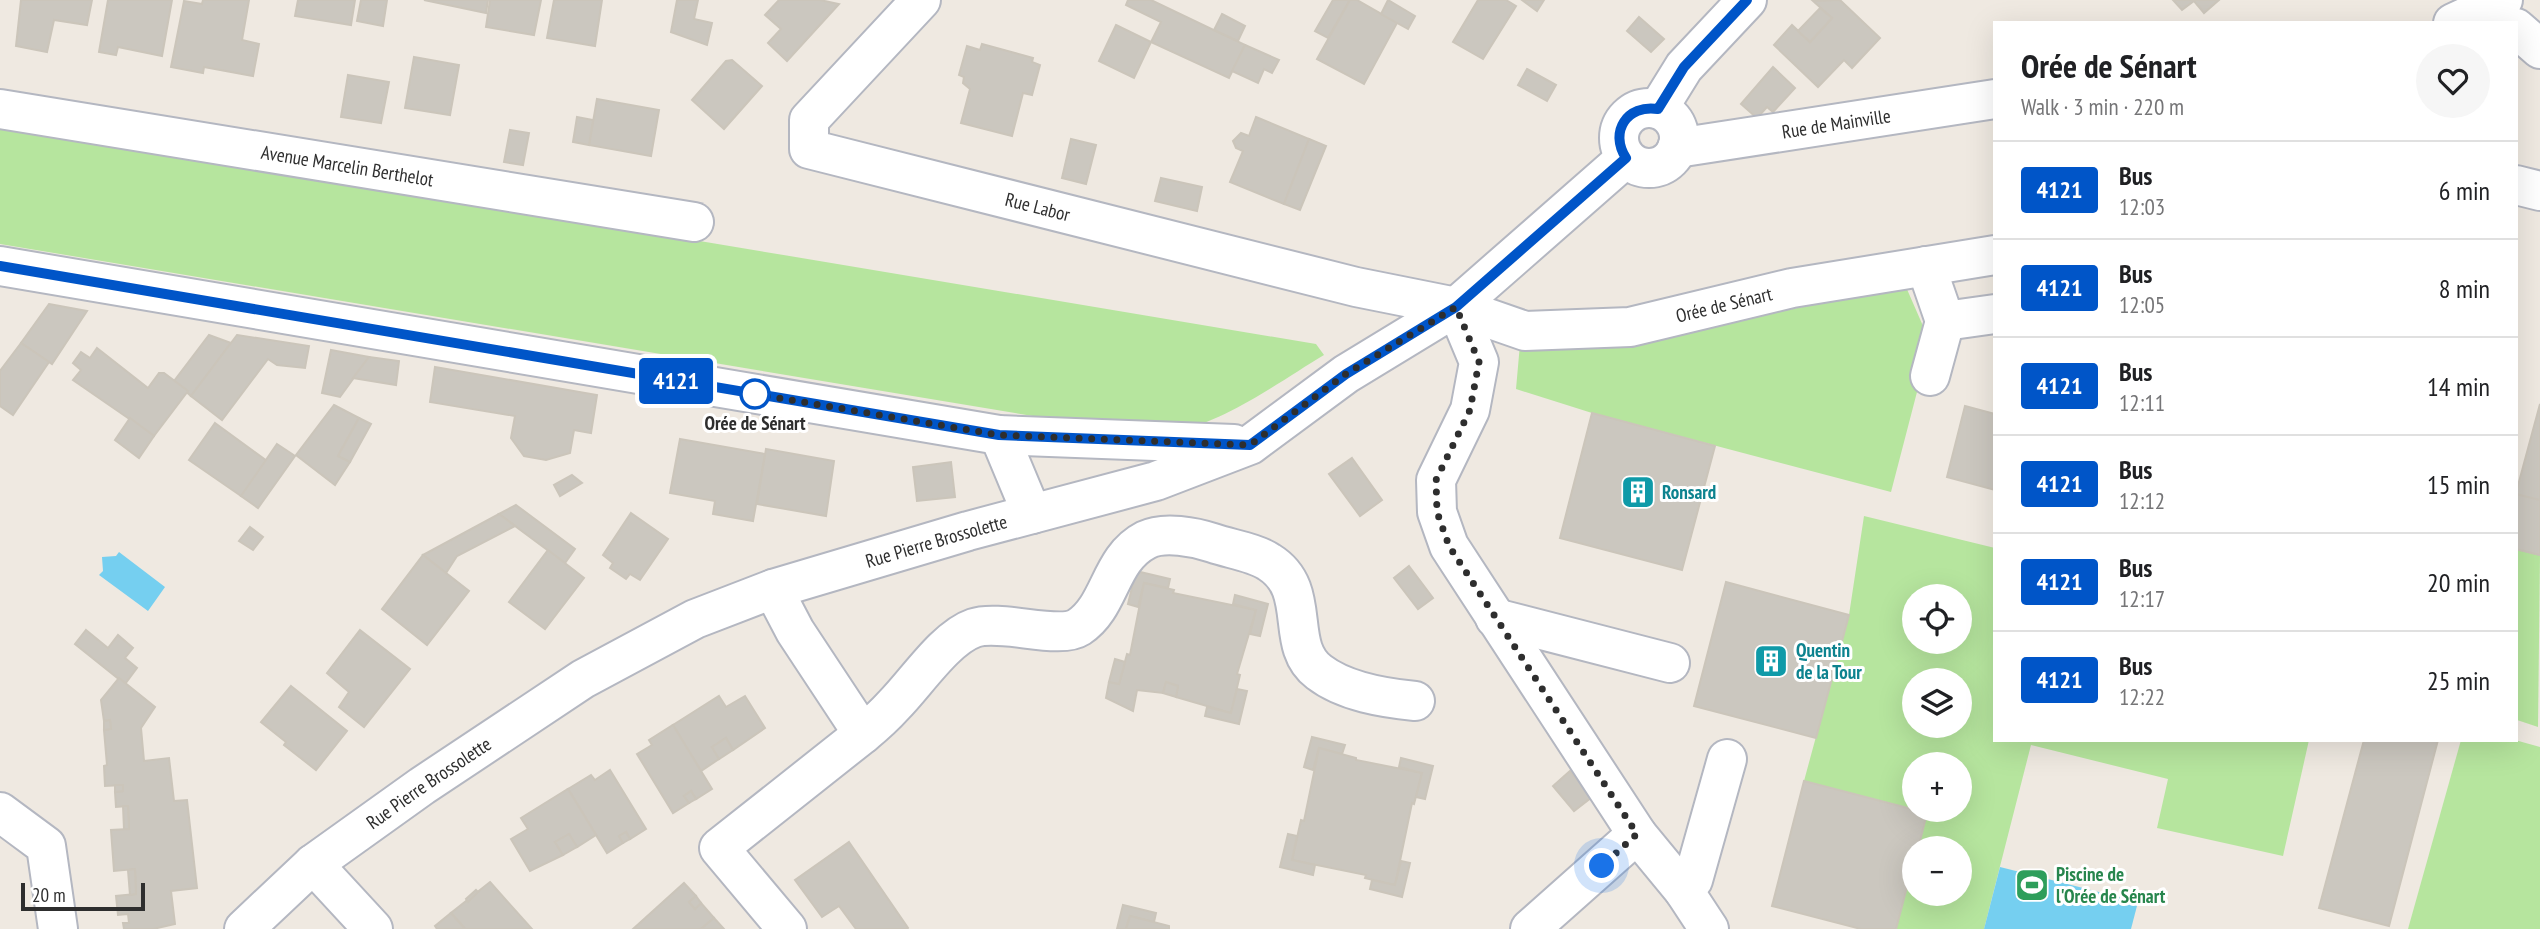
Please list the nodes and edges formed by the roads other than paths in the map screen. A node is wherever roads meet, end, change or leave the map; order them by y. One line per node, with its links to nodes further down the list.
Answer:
1 (921, 0): 18 (street, Rue Labor)
2 (1747, 0): 9 (street)
3 (2505, 14): 4 (street)
4 (2465, 21)
5 (2518, 27): 6 (street)
6 (2540, 50)
7 (1993, 99): 10 (street, Rue de Mainville)
8 (0, 108): 14 (street, Avenue Marcelin Berthelot)
9 (1658, 109): 10 (street); 11 (street)
10 (1677, 148): 11 (street)
11 (1626, 158): 18 (street, Rue Pierre Brossolette)
12 (2518, 186): 13 (street)
13 (2540, 191)
14 (694, 222)
15 (1993, 255): 17 (street, Orée de Sénart)
16 (0, 266): 22 (street)
17 (1926, 266): 18 (street, Orée de Sénart); 20 (street)
18 (1456, 307): 23 (street, Rue Pierre Brossolette); 26 (street)
19 (1993, 314): 20 (street)
20 (1945, 321): 21 (street)
21 (1930, 376)
22 (999, 435): 23 (street); 24 (street)
23 (1250, 445): 24 (street, Rue Pierre Brossolette)
24 (1032, 514): 25 (street, Rue Pierre Brossolette)
25 (773, 589): 29 (street); 33 (street, Rue Pierre Brossolette)
26 (1495, 618): 27 (street); 32 (street)
27 (1670, 663)
28 (1415, 701): 29 (street)
29 (863, 734): 38 (street)
30 (1727, 759): 34 (street)
31 (0, 812): 35 (street)
32 (1637, 834): 34 (street); 39 (street)
33 (313, 864): 36 (street, Rue Pierre Brossolette); 37 (street)
34 (1684, 891): 40 (street)
35 (58, 929)
36 (244, 929)
37 (373, 929)
38 (788, 929)
39 (1530, 929)
40 (1709, 929)

